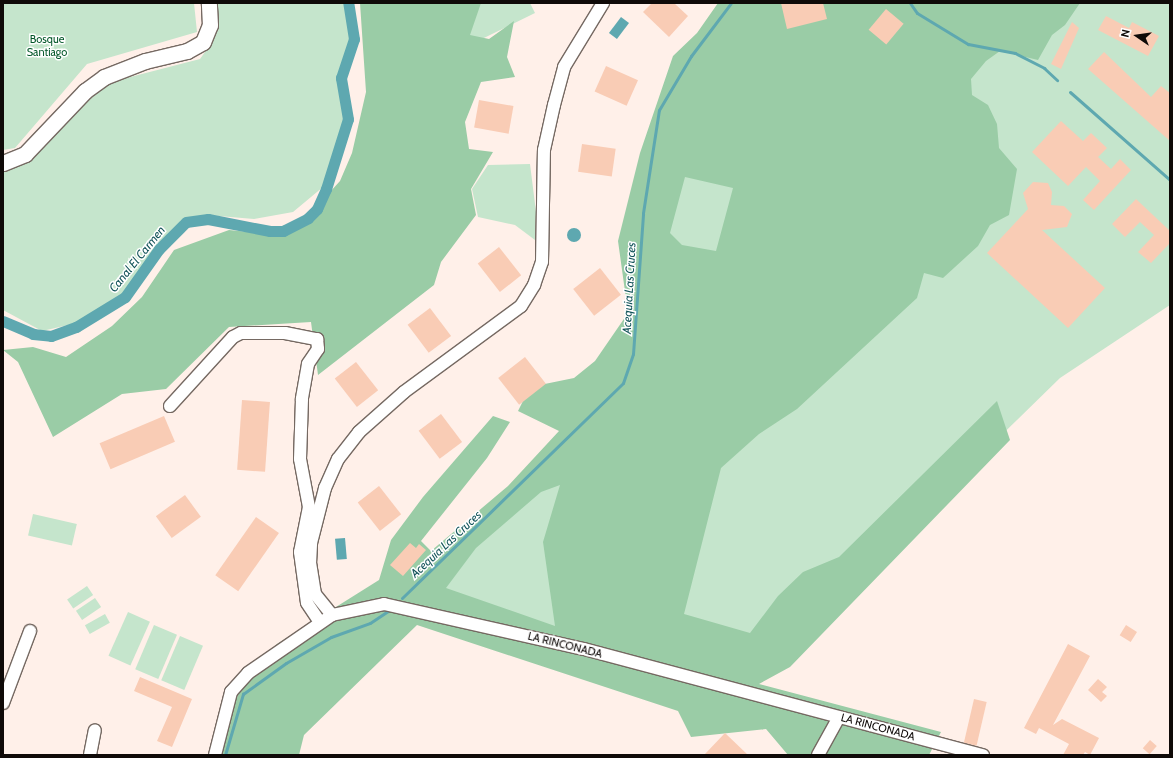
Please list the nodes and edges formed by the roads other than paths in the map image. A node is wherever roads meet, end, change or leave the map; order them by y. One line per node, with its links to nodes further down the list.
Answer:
1 (209, 3): 3 (street)
2 (603, 3): 5 (street)
3 (3, 163)
4 (170, 406): 6 (street)
5 (332, 614): 6 (street, LA RINCONADA); 9 (street, LA RINCONADA)
6 (320, 622): 12 (street, LA RINCONADA)
7 (30, 631): 8 (street)
8 (3, 703)
9 (839, 717): 13 (street); 14 (street, LA RINCONADA)
10 (95, 730): 11 (street)
11 (90, 755)
12 (215, 755)
13 (818, 755)
14 (983, 755)

